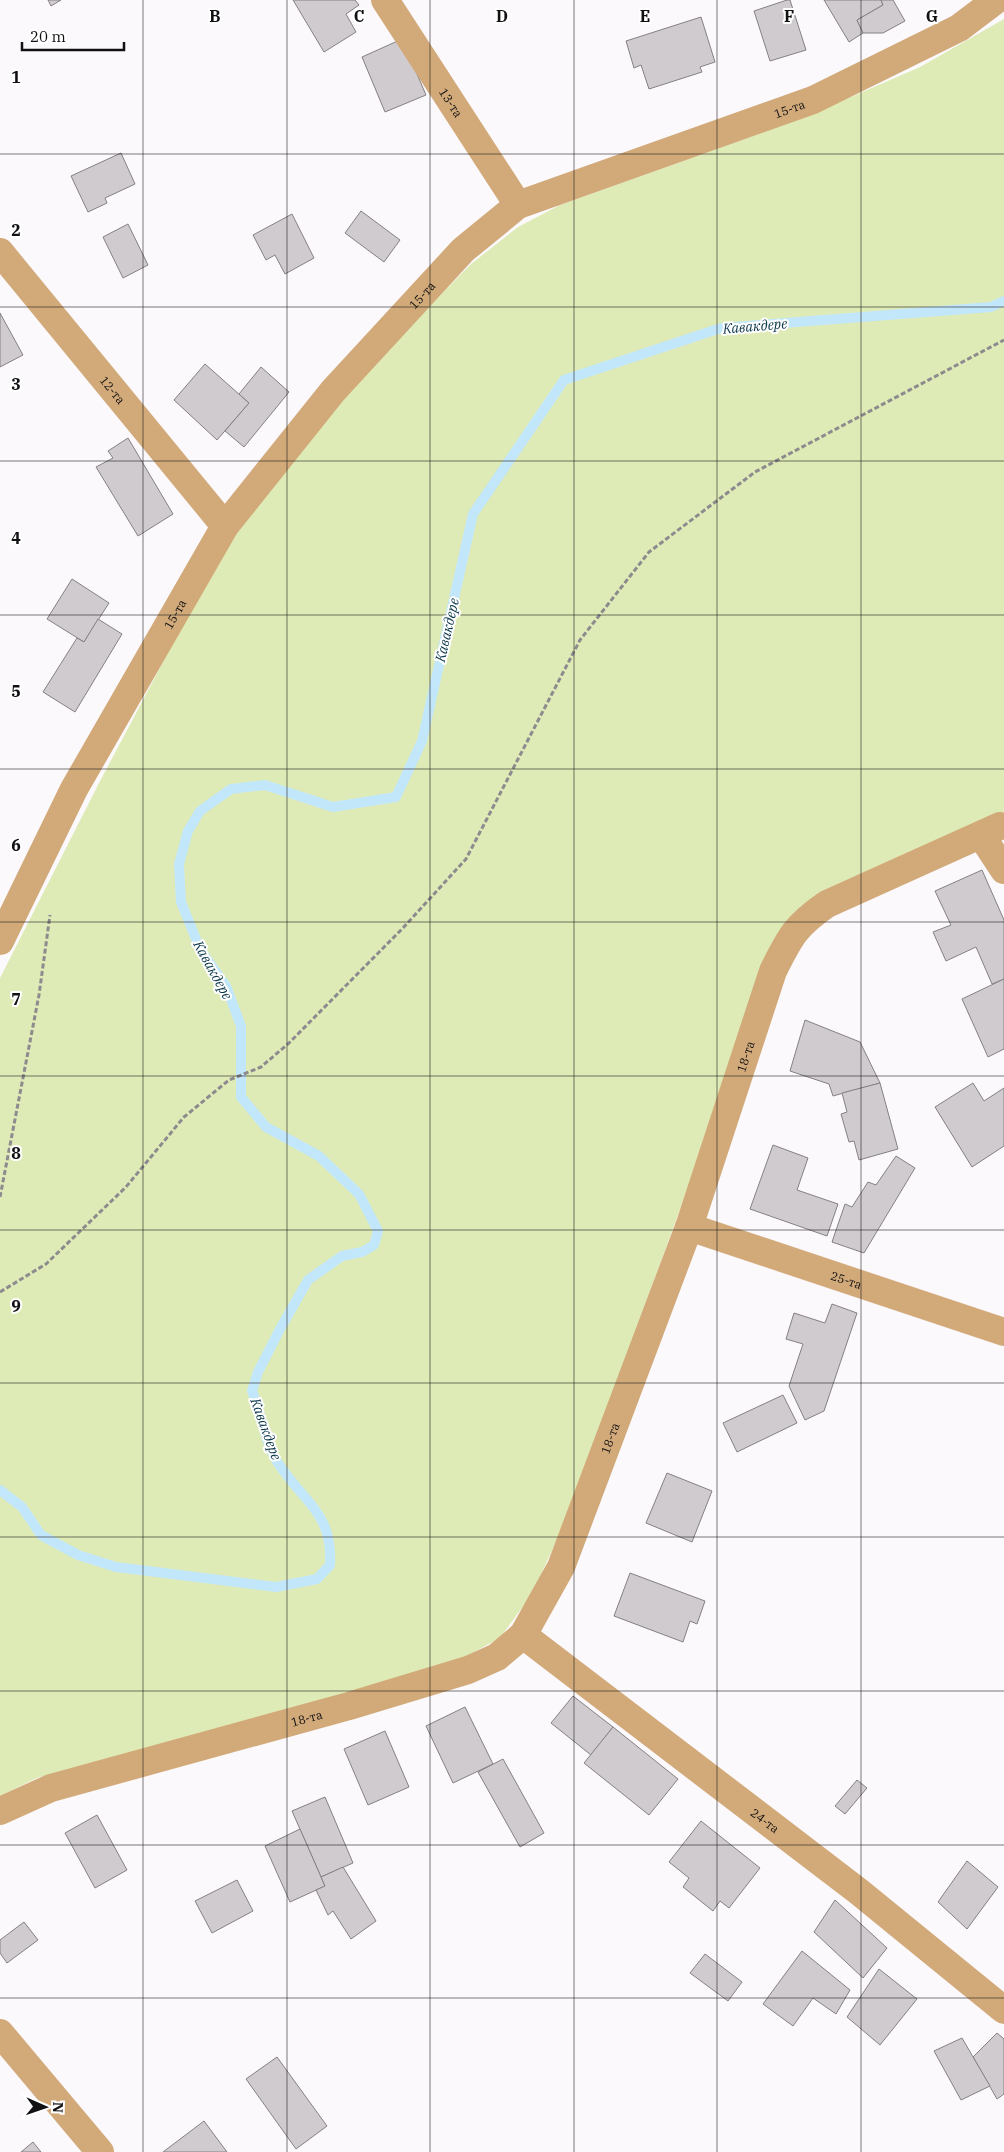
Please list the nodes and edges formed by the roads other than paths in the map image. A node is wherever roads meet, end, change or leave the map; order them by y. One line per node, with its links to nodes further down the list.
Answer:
1 (385, 0): 5 (street, 13-та)
2 (968, 0): 4 (street)
3 (996, 0): 4 (street, 15-та)
4 (959, 28): 5 (street, 15-та)
5 (518, 205): 7 (street, 15-та)
6 (0, 252): 7 (street, 12-та)
7 (225, 526): 9 (street, 15-та)
8 (1004, 870): 10 (street, 18-та)
9 (0, 941)
10 (689, 1226): 11 (street, 25-та); 12 (street, 18-та)
11 (1004, 1332)
12 (524, 1635): 13 (street, 18-та); 14 (street, 24-та)
13 (0, 1811)
14 (1004, 2010)
15 (0, 2033): 16 (street)
16 (100, 2152)

